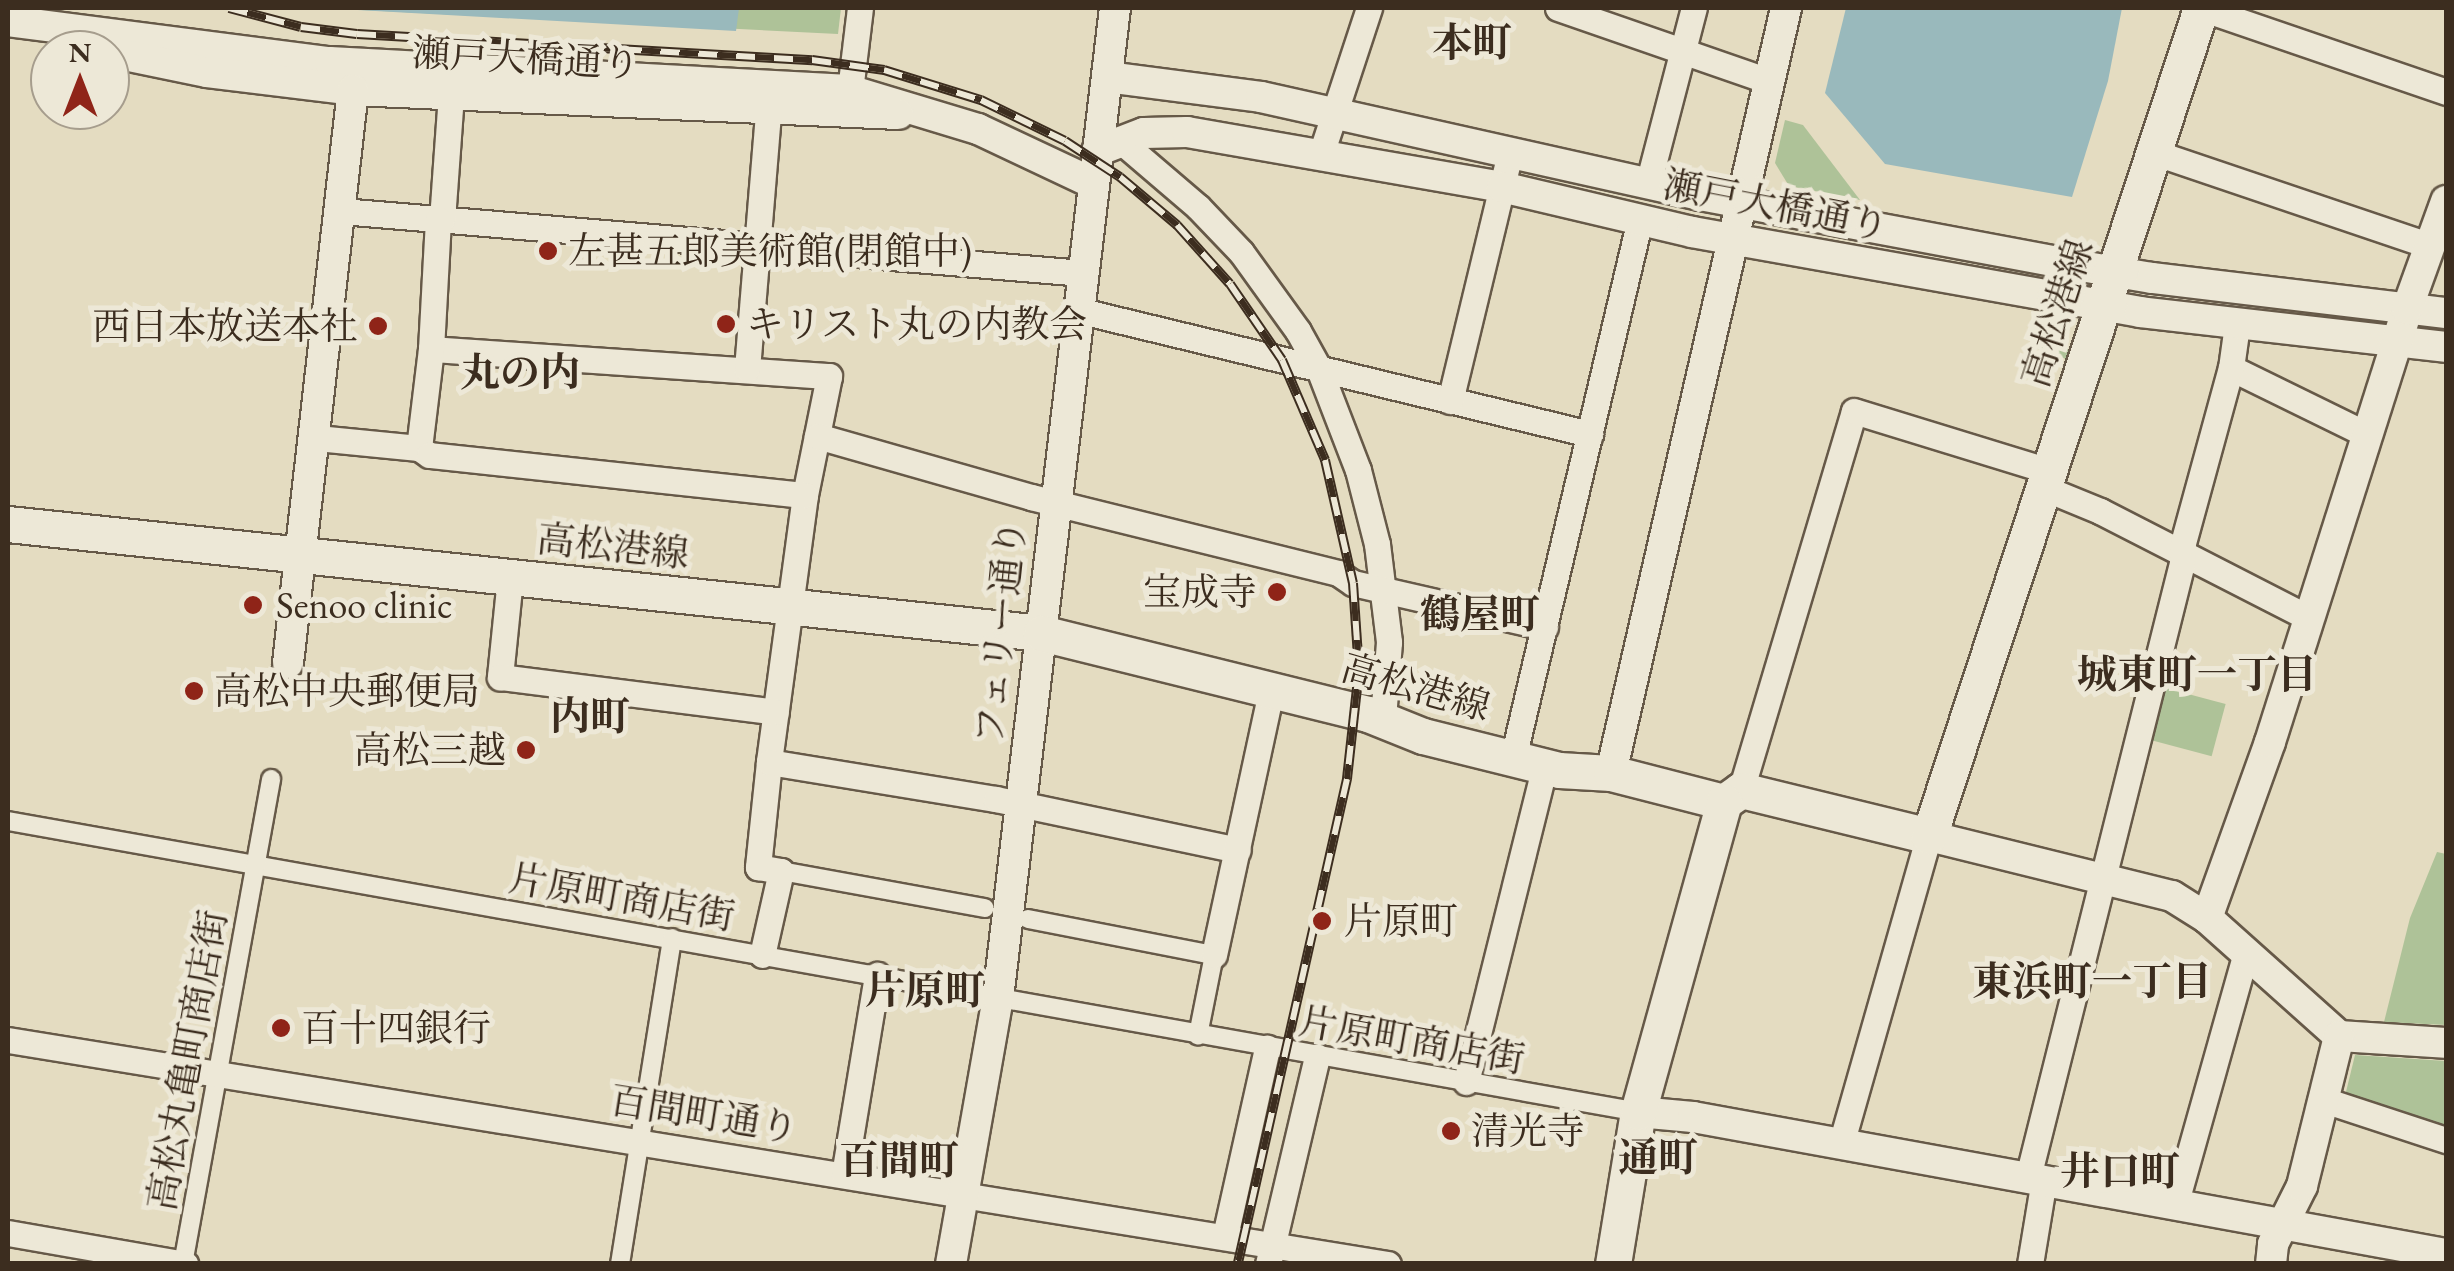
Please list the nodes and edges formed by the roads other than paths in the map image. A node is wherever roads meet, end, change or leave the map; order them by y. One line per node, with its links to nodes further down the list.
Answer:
1 (860, 8): 17 (street)
2 (1115, 8): 11 (street, フェリー通り)
3 (1369, 8): 18 (street)
4 (1558, 8): 9 (street)
5 (1694, 8): 9 (street)
6 (1786, 8): 12 (street)
7 (2201, 8): 14 (street); 20 (main road, 高松港線)
8 (8, 21): 16 (street, 瀬戸大橋通り)
9 (1682, 52): 12 (street); 24 (street)
10 (130, 56): 13 (street, 瀬戸大橋通り)
11 (1107, 77): 18 (street, 瀬戸大橋通り); 19 (street, フェリー通り)
12 (1769, 81): 27 (street)
13 (353, 90): 15 (street, 瀬戸大橋通り); 28 (street)
14 (2446, 92)
15 (451, 94): 16 (street, 瀬戸大橋通り); 29 (street)
16 (770, 98): 17 (street, 瀬戸大橋通り); 32 (street)
17 (848, 101): 23 (street, 瀬戸大橋通り)
18 (1332, 115): 21 (street, 瀬戸大橋通り); 22 (street)
19 (1110, 146): 22 (street, 瀬戸大橋通り); 23 (street, フェリー通り); 46 (street)
20 (2153, 152): 33 (street); 34 (main road, 高松港線)
21 (1510, 153): 24 (street, 瀬戸大橋通り); 25 (street)
22 (1320, 154): 25 (street, 瀬戸大橋通り)
23 (1092, 183): 35 (street, フェリー通り)
24 (1648, 184): 27 (street, 瀬戸大橋通り)
25 (1502, 187): 30 (street, 瀬戸大橋通り); 47 (street)
26 (2446, 201): 33 (street)
27 (1741, 203): 31 (street); 34 (street, 瀬戸大橋通り)
28 (341, 211): 29 (street); 51 (street)
29 (440, 220): 32 (street); 43 (street)
30 (1640, 220): 31 (street, 瀬戸大橋通り); 48 (street)
31 (1734, 239): 36 (street, 瀬戸大橋通り); 71 (street)
32 (756, 246): 35 (street); 45 (street)
33 (2431, 246): 37 (street)
34 (2114, 272): 36 (main road, 高松港線); 37 (street, 瀬戸大橋通り)
35 (1082, 273): 38 (street, フェリー通り)
36 (2103, 306): 40 (street, 瀬戸大橋通り); 53 (main road, 高松港線)
37 (2406, 309): 39 (street, 瀬戸大橋通り); 41 (street)
38 (1077, 310): 46 (street); 55 (street, フェリー通り)
39 (2446, 313)
40 (2237, 325): 41 (street, 瀬戸大橋通り); 44 (street)
41 (2397, 344): 42 (street, 瀬戸大橋通り); 49 (street)
42 (2446, 347)
43 (431, 349): 45 (street); 52 (street)
44 (2231, 368): 49 (street); 57 (street)
45 (747, 370): 50 (street)
46 (1318, 370): 47 (street); 60 (street)
47 (1450, 401): 48 (street)
48 (1590, 434): 63 (street)
49 (2366, 434): 62 (street)
50 (817, 436): 54 (street); 55 (street)
51 (317, 438): 52 (street); 58 (street)
52 (419, 448): 54 (street)
53 (2047, 480): 57 (street); 73 (street); 76 (main road, 高松港線)
54 (805, 494): 61 (street)
55 (1055, 502): 60 (street); 64 (street, フェリー通り)
56 (8, 524): 58 (main road, 高松港線)
57 (2183, 553): 62 (street); 80 (street)
58 (300, 555): 59 (main road, 高松港線); 65 (street)
59 (510, 578): 61 (main road, 高松港線); 67 (street)
60 (1383, 589): 63 (street); 68 (street)
61 (790, 606): 64 (main road, 高松港線); 67 (street)
62 (2309, 618): 82 (street)
63 (1545, 627): 70 (street)
64 (1041, 633): 66 (main road, 高松港線); 74 (street, フェリー通り)
65 (288, 663)
66 (1271, 690): 68 (main road, 高松港線); 77 (street)
67 (776, 712): 69 (street)
68 (1383, 720): 70 (main road, 高松港線)
69 (770, 762): 74 (street); 79 (street)
70 (1529, 762): 71 (main road, 高松港線); 97 (street)
71 (1611, 773): 73 (main road, 高松港線)
72 (271, 778): 78 (street, 高松丸亀町商店街)
73 (1733, 796): 76 (main road, 高松港線); 99 (main road)
74 (1021, 804): 77 (street); 89 (street, フェリー通り)
75 (8, 821): 78 (street, 片原町商店街)
76 (1929, 836): 80 (street); 102 (street)
77 (1238, 850): 87 (street)
78 (255, 868): 84 (street, 片原町商店街); 96 (street, 高松丸亀町商店街)
79 (770, 869): 81 (street); 86 (street)
80 (2102, 879): 82 (street); 104 (street)
81 (985, 908)
82 (2208, 918): 85 (street)
83 (1028, 919): 87 (street)
84 (672, 938): 86 (street, 片原町商店街); 101 (street)
85 (2246, 952): 91 (street); 106 (street)
86 (762, 955): 88 (street, 片原町商店街)
87 (1214, 955): 90 (street)
88 (876, 975): 89 (street, 片原町商店街); 103 (street)
89 (987, 996): 90 (street, 片原町商店街); 105 (street, フェリー通り)
90 (1198, 1035): 94 (street, 片原町商店街)
91 (2338, 1036): 93 (street); 98 (street)
92 (8, 1040): 96 (street, 百間町通り)
93 (2446, 1043)
94 (1267, 1048): 95 (street, 片原町商店街); 109 (street)
95 (1317, 1057): 97 (street, 片原町商店街); 110 (street)
96 (216, 1073): 101 (street, 百間町通り); 112 (street, 高松丸亀町商店街)
97 (1466, 1082): 99 (street, 片原町商店街)
98 (2321, 1099): 100 (street); 107 (street)
99 (1638, 1112): 102 (street); 116 (main road)
100 (2446, 1140)
101 (640, 1141): 103 (street, 百間町通り); 113 (street)
102 (1841, 1144): 104 (street)
103 (844, 1174): 105 (street, 百間町通り)
104 (2036, 1178): 106 (street); 117 (street)
105 (964, 1194): 109 (street, 百間町通り); 114 (street, フェリー通り)
106 (2175, 1205): 107 (street)
107 (2284, 1228): 111 (street); 118 (street)
108 (8, 1234): 112 (street)
109 (1225, 1236): 110 (street, 百間町通り)
110 (1270, 1254): 115 (street, 百間町通り)
111 (2446, 1254)
112 (183, 1263)
113 (620, 1264)
114 (951, 1264)
115 (1388, 1264)
116 (1613, 1264)
117 (2030, 1264)
118 (2271, 1264)

